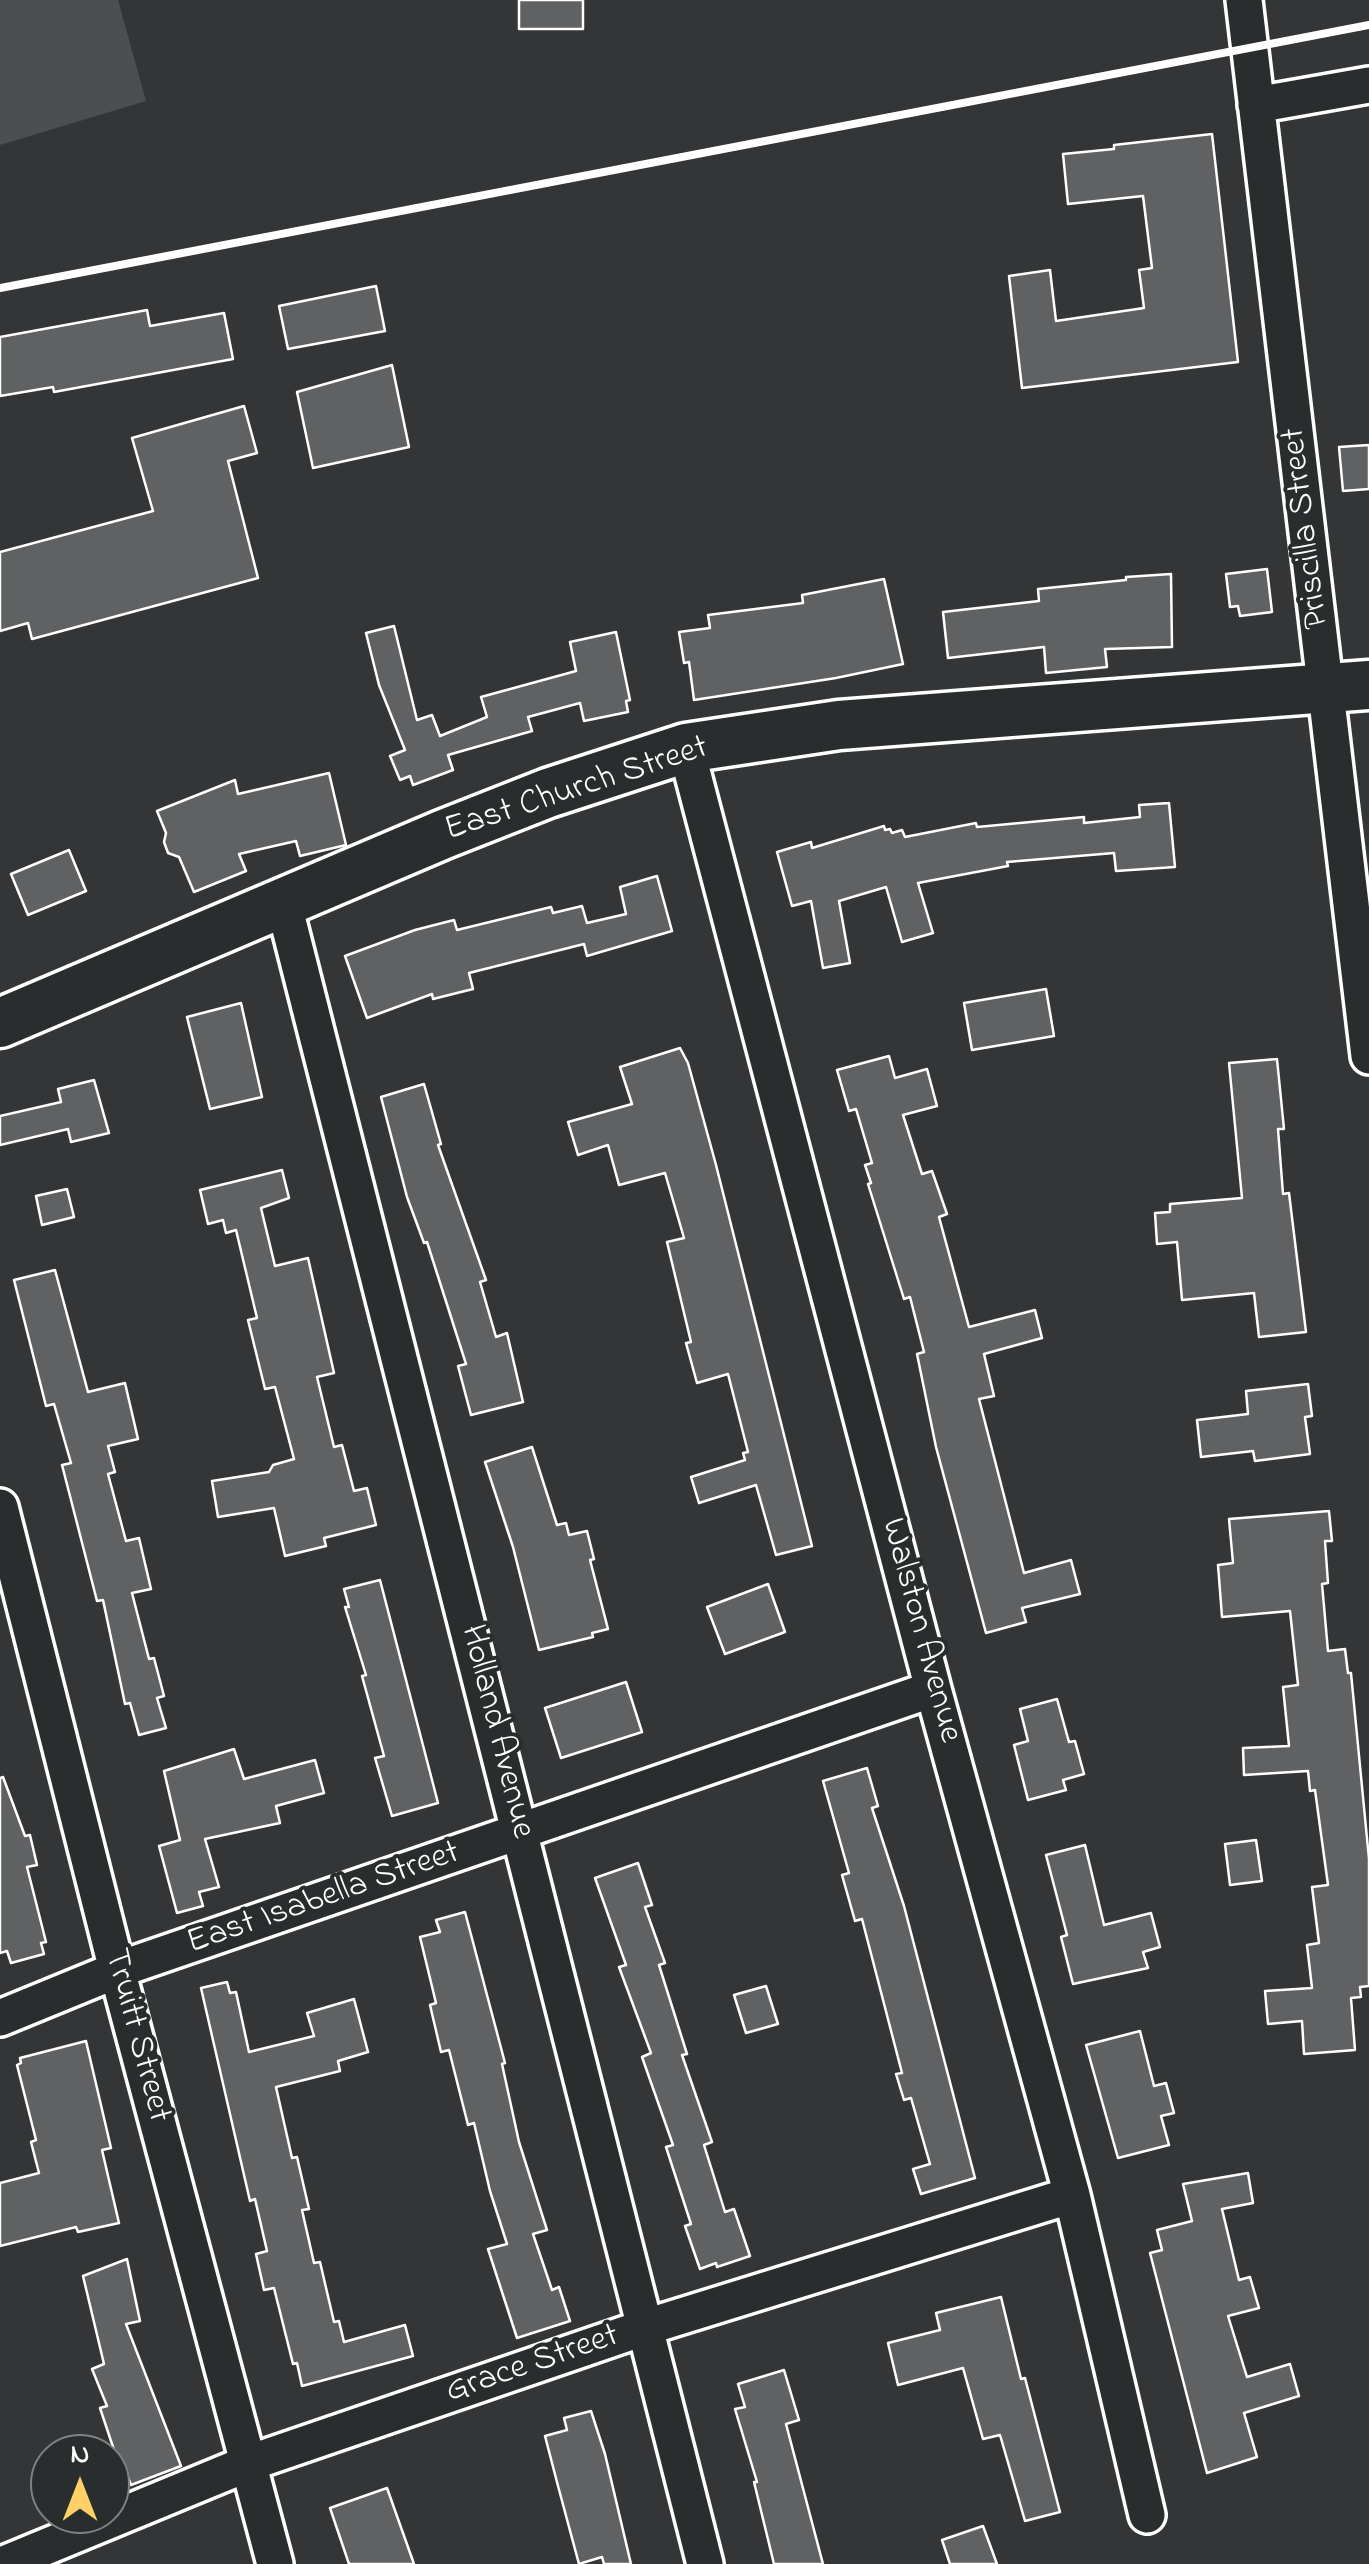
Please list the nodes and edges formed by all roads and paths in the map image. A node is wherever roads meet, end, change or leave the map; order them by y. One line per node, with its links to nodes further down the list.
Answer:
1 (1244, 0): 3 (street, Priscilla Street)
2 (1369, 85): 3 (street)
3 (1256, 105): 4 (street, Priscilla Street)
4 (1348, 687): 5 (street, East Church Street); 8 (street, Priscilla Street)
5 (686, 748): 6 (street, East Church Street); 10 (street, Walston Avenue)
6 (283, 901): 7 (street, East Church Street); 11 (street, Holland Avenue)
7 (0, 1022)
8 (1369, 1056)
9 (0, 1507): 12 (street, Truitt Street)
10 (933, 1689): 11 (street, East Isabella Street); 14 (street, Walston Avenue)
11 (521, 1833): 12 (street, East Isabella Street); 15 (street, Holland Avenue)
12 (117, 1970): 13 (street, East Isabella Street); 16 (street, Truitt Street)
13 (0, 2018)
14 (1072, 2196): 15 (street, Grace Street); 17 (street, Walston Avenue)
15 (643, 2328): 16 (street, Grace Street); 20 (street, Holland Avenue)
16 (249, 2464): 18 (street, Grace Street); 19 (street, Truitt Street)
17 (1147, 2515)
18 (4, 2564)
19 (274, 2564)
20 (705, 2564)

